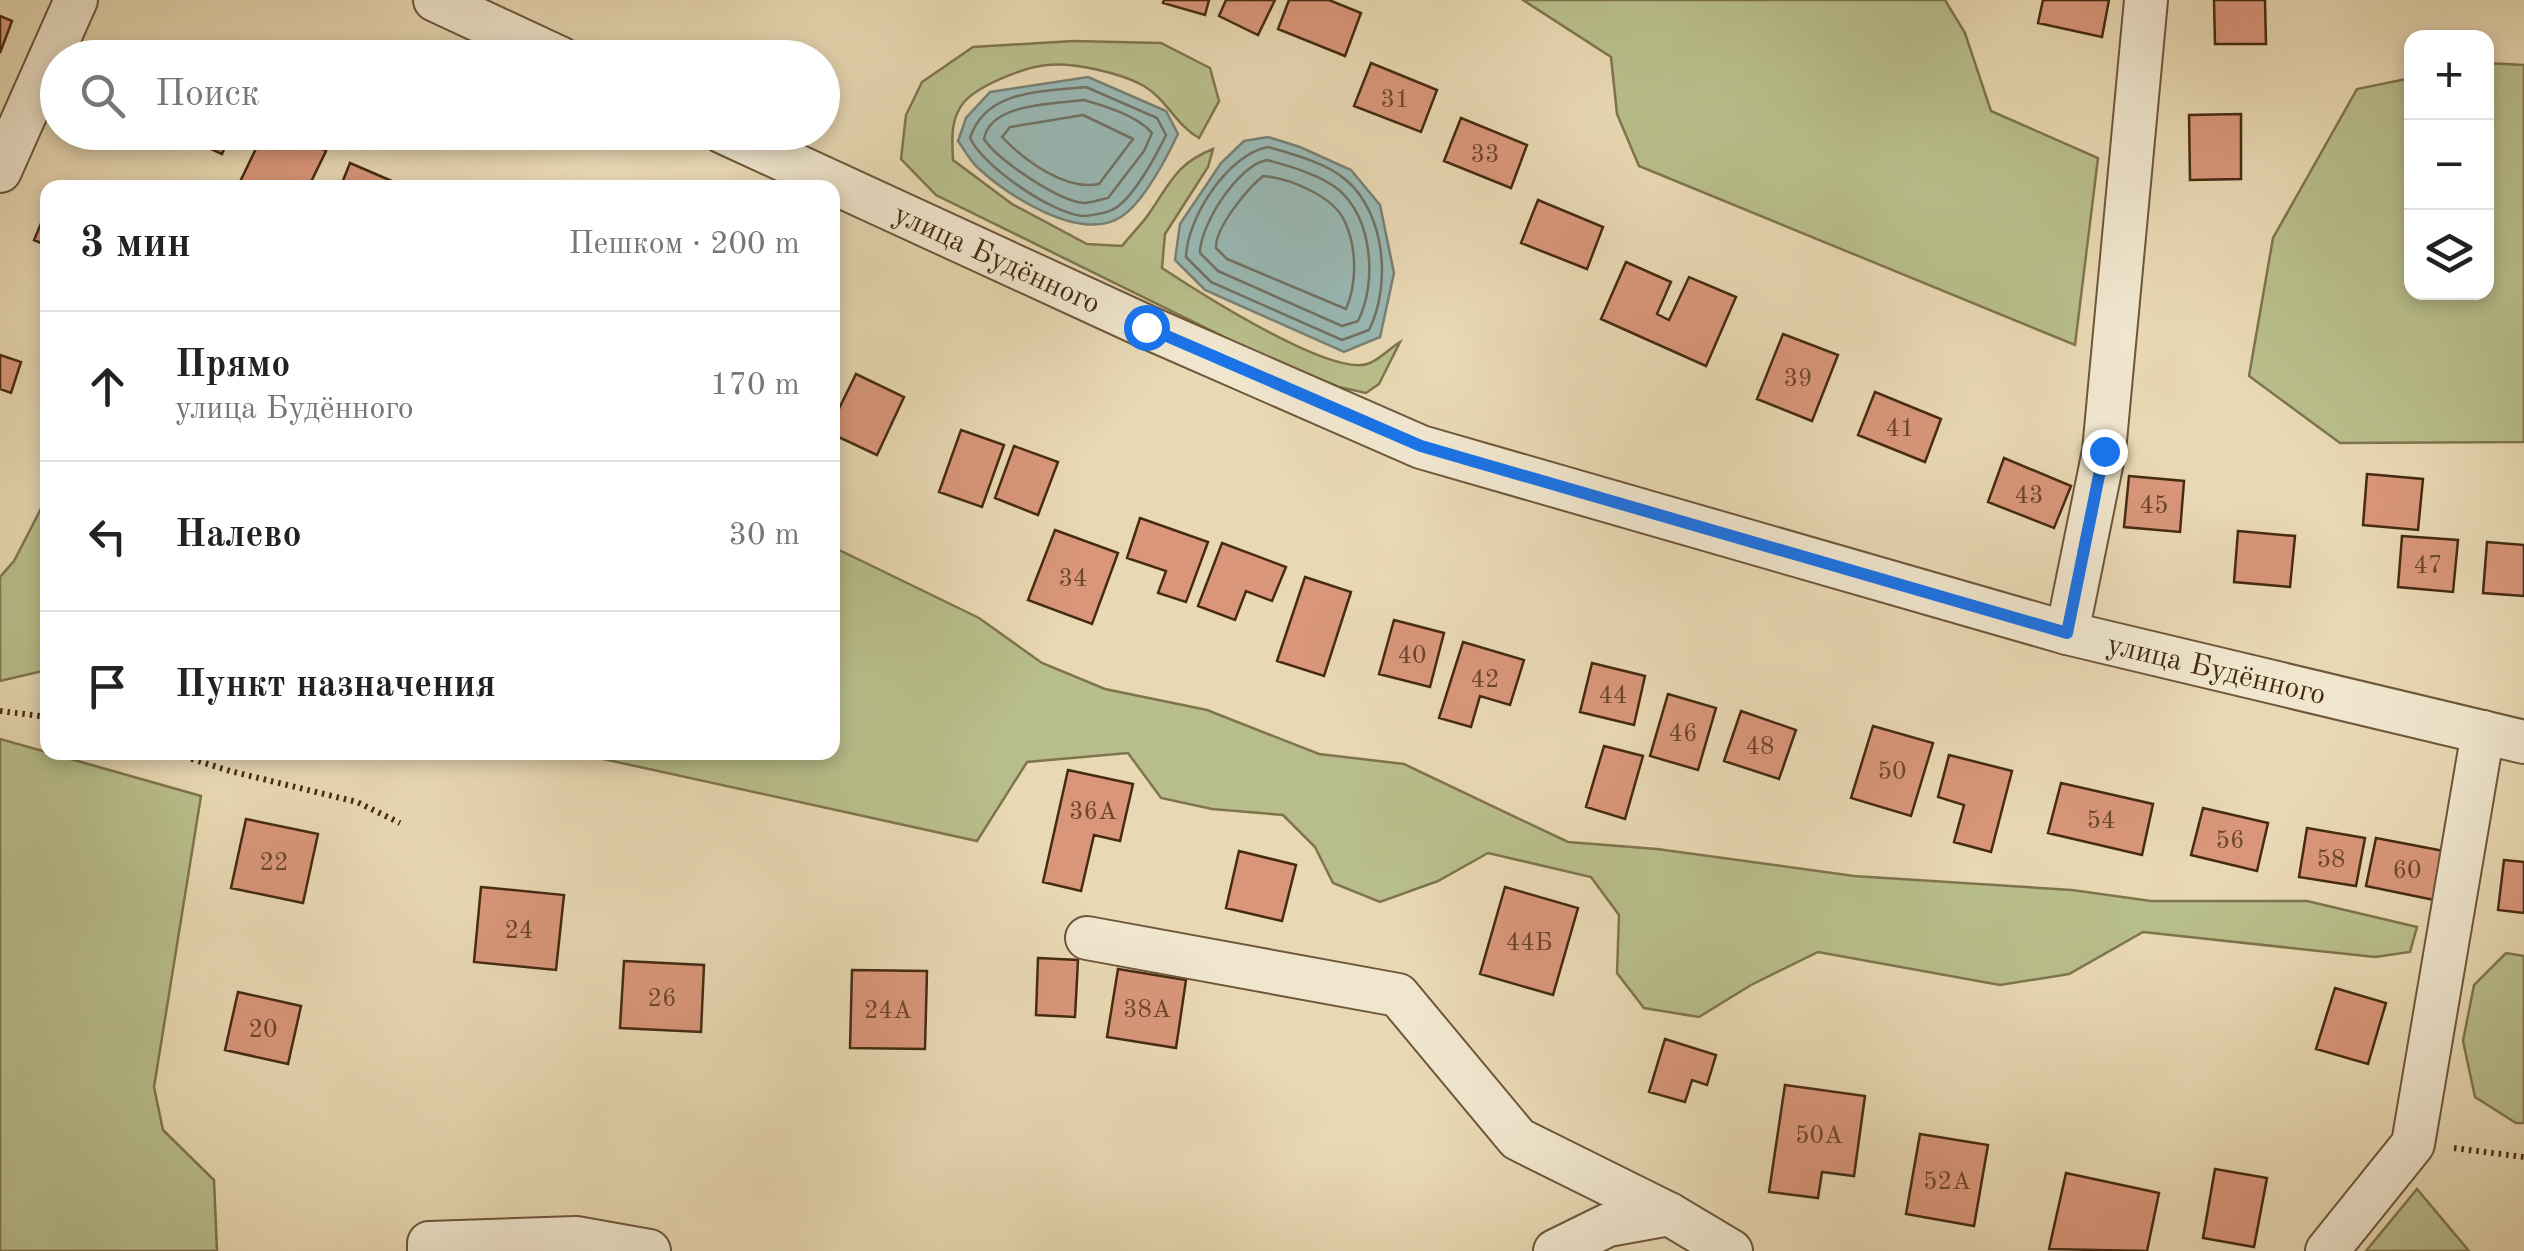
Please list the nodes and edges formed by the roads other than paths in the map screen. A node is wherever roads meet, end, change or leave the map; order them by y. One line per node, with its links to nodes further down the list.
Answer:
1 (76, 0): 4 (street)
2 (435, 0): 5 (street)
3 (2146, 0): 11 (street)
4 (58, 40)
5 (521, 40)
6 (40, 81): 8 (street)
7 (762, 150): 9 (street, улица Будённого)
8 (0, 171)
9 (827, 180)
10 (840, 186): 11 (street, улица Будённого)
11 (2067, 633): 12 (street, улица Будённого)
12 (2483, 732): 13 (street, улица Будённого); 20 (street)
13 (2524, 742)
14 (1087, 938): 15 (street)
15 (1670, 1214): 18 (street); 19 (street)
16 (429, 1251): 17 (street)
17 (649, 1251)
18 (1555, 1251)
19 (1731, 1251)
20 (2328, 1251)

